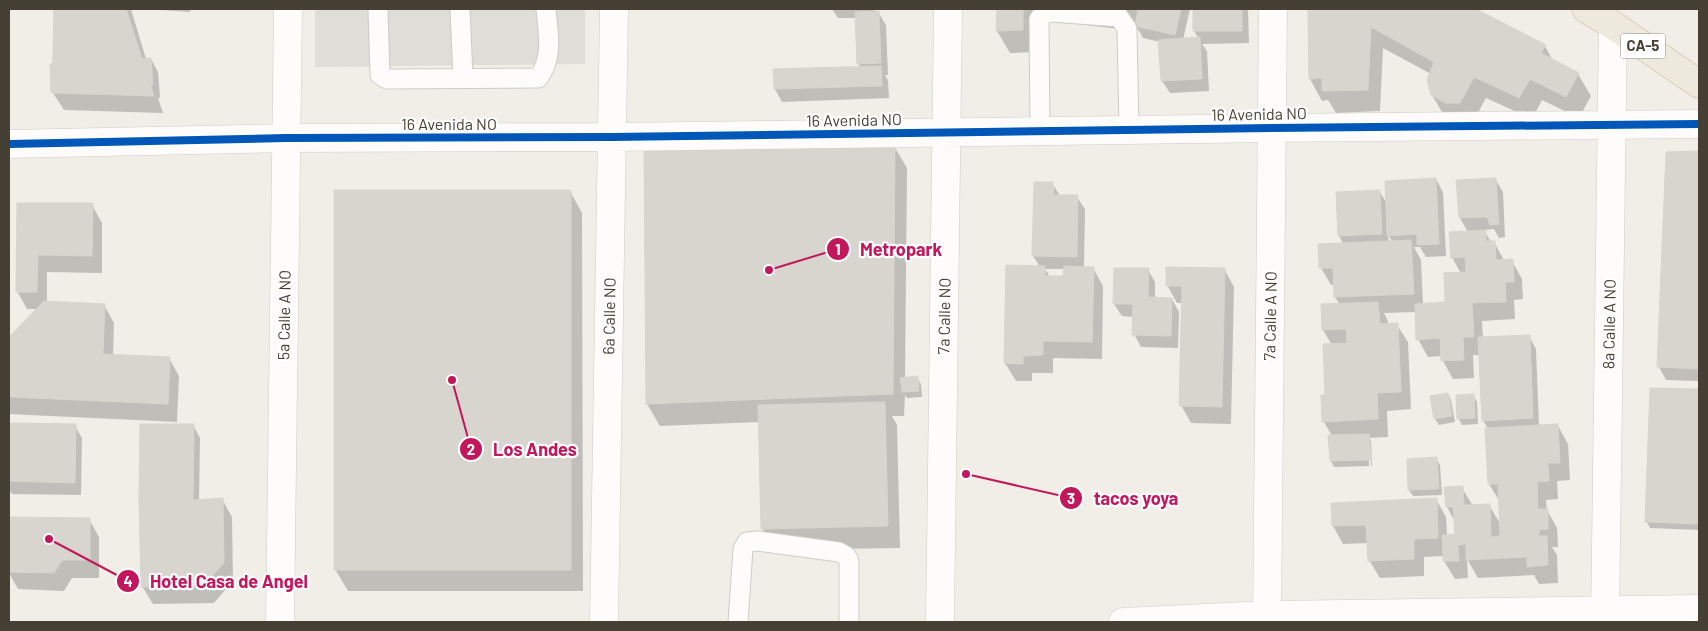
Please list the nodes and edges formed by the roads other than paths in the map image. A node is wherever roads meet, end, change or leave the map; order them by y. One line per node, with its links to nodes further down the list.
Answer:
1 (288, 9): 19 (street, 5a Calle A NO)
2 (378, 9): 10 (lane)
3 (460, 9): 10 (lane)
4 (546, 9): 10 (lane)
5 (614, 9): 18 (street, 6a Calle NO)
6 (948, 9): 17 (street, 7a Calle NO)
7 (1273, 9): 14 (street, 7a Calle A NO)
8 (1586, 9): 9 (highway, CA-5)
9 (1613, 25): 11 (highway, CA-5); 12 (street, 8a Calle A NO)
10 (463, 78)
11 (1699, 84)
12 (1612, 124): 13 (street, 16 Avenida NO); 14 (street, 16 Avenida NO); 22 (street, 8a Calle A NO)
13 (1699, 124)
14 (1272, 128): 15 (street, 16 Avenida NO); 23 (street, 7a Calle A NO)
15 (1129, 130): 16 (street, 16 Avenida NO); 16 (lane)
16 (1040, 131): 17 (street, 16 Avenida NO)
17 (946, 133): 18 (street, 16 Avenida NO); 28 (street, 7a Calle NO)
18 (612, 137): 19 (street, 16 Avenida NO); 25 (street, 6a Calle NO)
19 (286, 138): 20 (street, 16 Avenida NO); 24 (street, 5a Calle A NO)
20 (9, 144)
21 (1699, 609): 22 (street)
22 (1606, 616): 23 (street)
23 (1267, 619): 29 (street)
24 (280, 622)
25 (604, 622)
26 (738, 622): 27 (lane)
27 (849, 622)
28 (940, 622)
29 (1123, 622)

